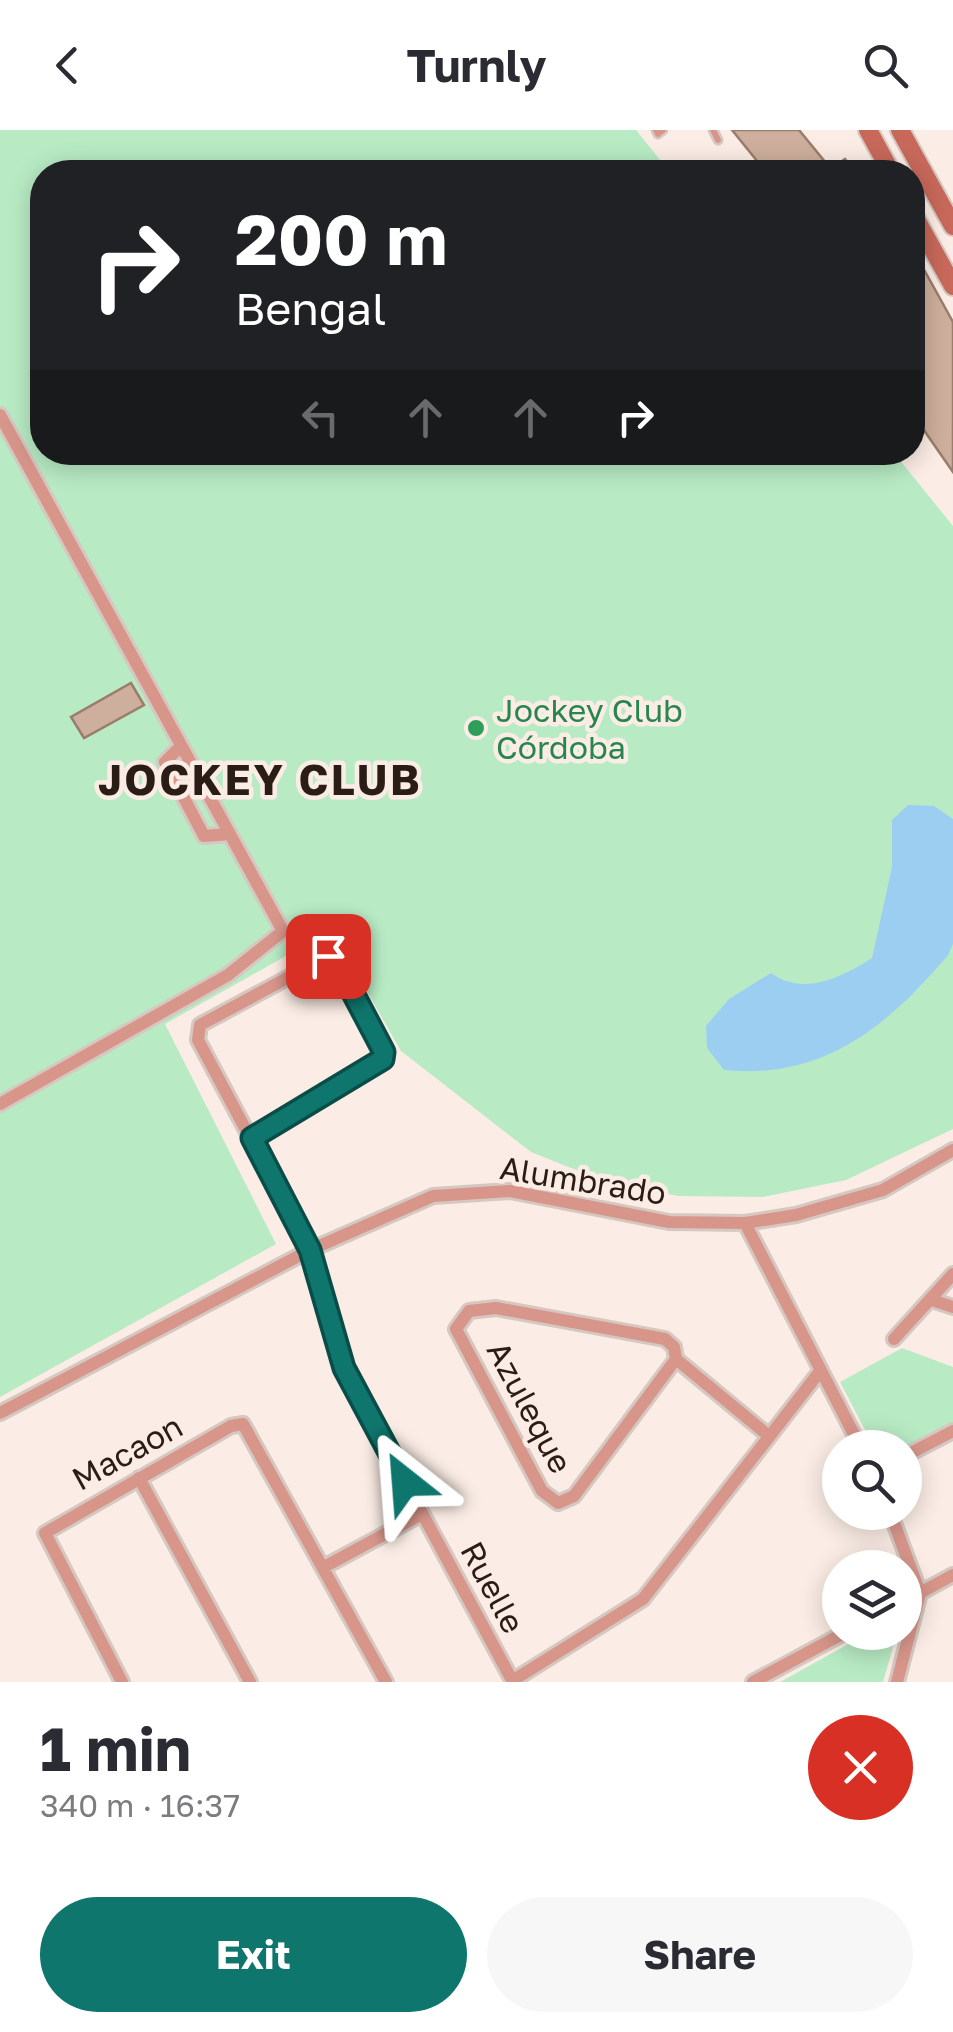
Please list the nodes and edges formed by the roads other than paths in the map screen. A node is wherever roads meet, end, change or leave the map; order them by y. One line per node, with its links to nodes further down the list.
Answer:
1 (713, 130): 4 (lane)
2 (868, 130): 5 (main road)
3 (904, 131): 6 (main road)
4 (718, 140)
5 (884, 160)
6 (919, 160)
7 (925, 172): 8 (main road)
8 (953, 226)
9 (925, 235): 10 (main road)
10 (953, 286)
11 (0, 415): 12 (street)
12 (182, 746): 13 (street); 13 (street)
13 (230, 834): 14 (street)
14 (0, 1104)
15 (252, 1138): 15 (street, Ruelle); 18 (street, Ruelle)
16 (953, 1150): 17 (street, Alumbrado)
17 (744, 1224): 18 (street, Alumbrado); 24 (street)
18 (310, 1250): 25 (street, Alumbrado); 31 (street, Ruelle)
19 (953, 1274): 20 (street)
20 (932, 1300): 21 (street); 22 (street)
21 (953, 1307)
22 (894, 1339)
23 (676, 1359): 23 (street, Azuleque); 28 (street, Azuleque)
24 (821, 1370): 26 (street); 28 (street)
25 (0, 1413)
26 (852, 1430)
27 (953, 1430): 29 (street)
28 (769, 1436): 37 (street)
29 (922, 1447)
30 (139, 1478): 32 (street, Macaon); 38 (street, Macaon); 39 (street)
31 (422, 1514): 32 (street); 37 (street, Ruelle)
32 (324, 1567): 40 (street, Macaon)
33 (953, 1575): 34 (street)
34 (922, 1592)
35 (822, 1645): 41 (street)
36 (906, 1650): 42 (street)
37 (513, 1681)
38 (122, 1682)
39 (250, 1682)
40 (386, 1682)
41 (754, 1682)
42 (898, 1682)

